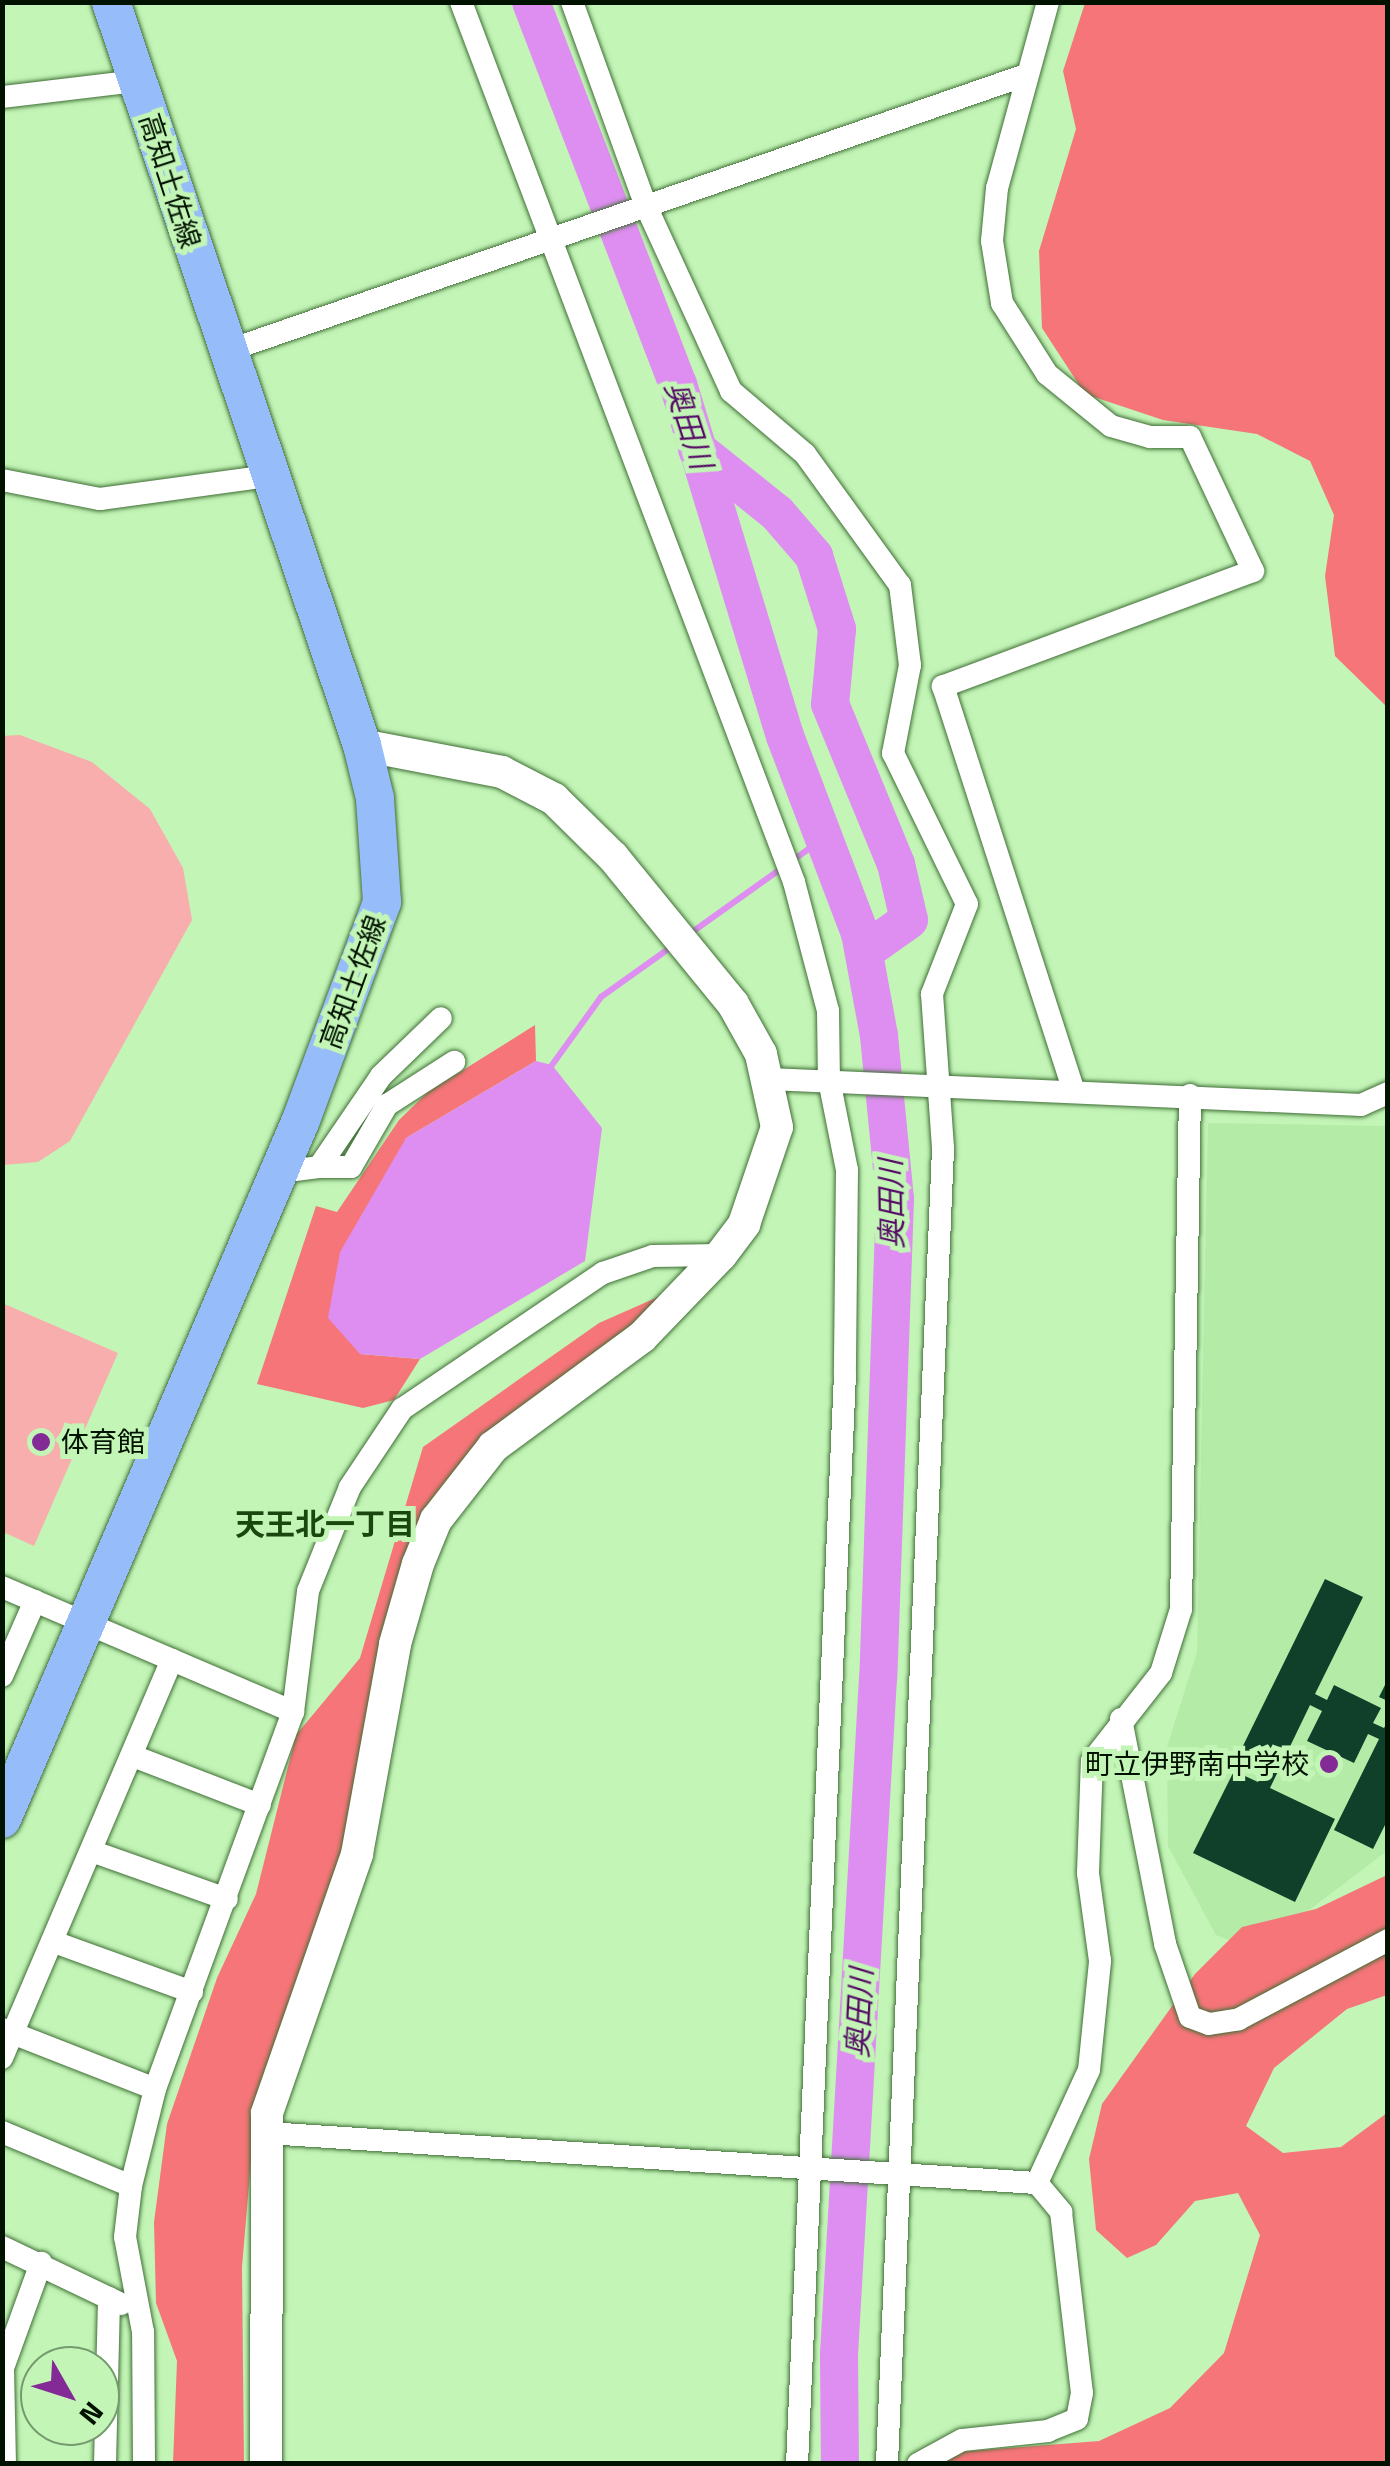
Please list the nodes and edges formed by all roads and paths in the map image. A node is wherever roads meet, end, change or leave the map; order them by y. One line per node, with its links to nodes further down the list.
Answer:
1 (111, 2): 6 (main road, 高知土佐線)
2 (461, 2): 9 (street)
3 (572, 2): 8 (street)
4 (1048, 2): 5 (street)
5 (1023, 76): 8 (street); 19 (street)
6 (137, 81): 7 (street); 10 (main road, 高知土佐線)
7 (2, 97)
8 (646, 206): 9 (street); 18 (street)
9 (548, 238): 10 (street); 17 (street)
10 (227, 351): 11 (main road, 高知土佐線)
11 (267, 476): 12 (street); 13 (main road, 高知土佐線)
12 (2, 480)
13 (362, 745): 16 (street); 23 (main road, 高知土佐線)
14 (441, 1018): 22 (street)
15 (454, 1062): 22 (street)
16 (769, 1080): 17 (street); 24 (street)
17 (841, 1080): 18 (street); 45 (street)
18 (942, 1084): 19 (street); 46 (street)
19 (1072, 1088): 21 (street)
20 (1388, 1093): 21 (street)
21 (1190, 1095): 31 (street)
22 (320, 1167): 23 (street)
23 (279, 1172): 27 (main road, 高知土佐線)
24 (721, 1255): 30 (street); 44 (street)
25 (2, 1587): 26 (street)
26 (35, 1601): 27 (street); 29 (street)
27 (86, 1622): 28 (street); 34 (main road, 高知土佐線)
28 (172, 1660): 30 (street); 32 (street)
29 (2, 1676)
30 (293, 1712): 33 (street)
31 (1121, 1719): 37 (street); 47 (street)
32 (134, 1756): 33 (street); 35 (street)
33 (260, 1805): 36 (street)
34 (2, 1819)
35 (94, 1852): 36 (street); 38 (street)
36 (228, 1899): 39 (street)
37 (1388, 1940)
38 (54, 1942): 39 (street); 40 (street)
39 (192, 1992): 42 (street)
40 (8, 2031): 41 (street); 42 (street)
41 (2, 2058)
42 (154, 2090): 48 (street)
43 (2, 2132): 48 (street)
44 (266, 2133): 45 (street); 56 (street)
45 (810, 2166): 46 (street); 57 (street)
46 (897, 2174): 47 (street); 58 (street)
47 (1037, 2183): 59 (street)
48 (130, 2186): 52 (street)
49 (2, 2247): 50 (street)
50 (41, 2264): 51 (street); 53 (street)
51 (110, 2298): 52 (street); 54 (street)
52 (138, 2312): 55 (street)
53 (5, 2464)
54 (105, 2464)
55 (144, 2464)
56 (266, 2464)
57 (798, 2464)
58 (886, 2464)
59 (918, 2464)

